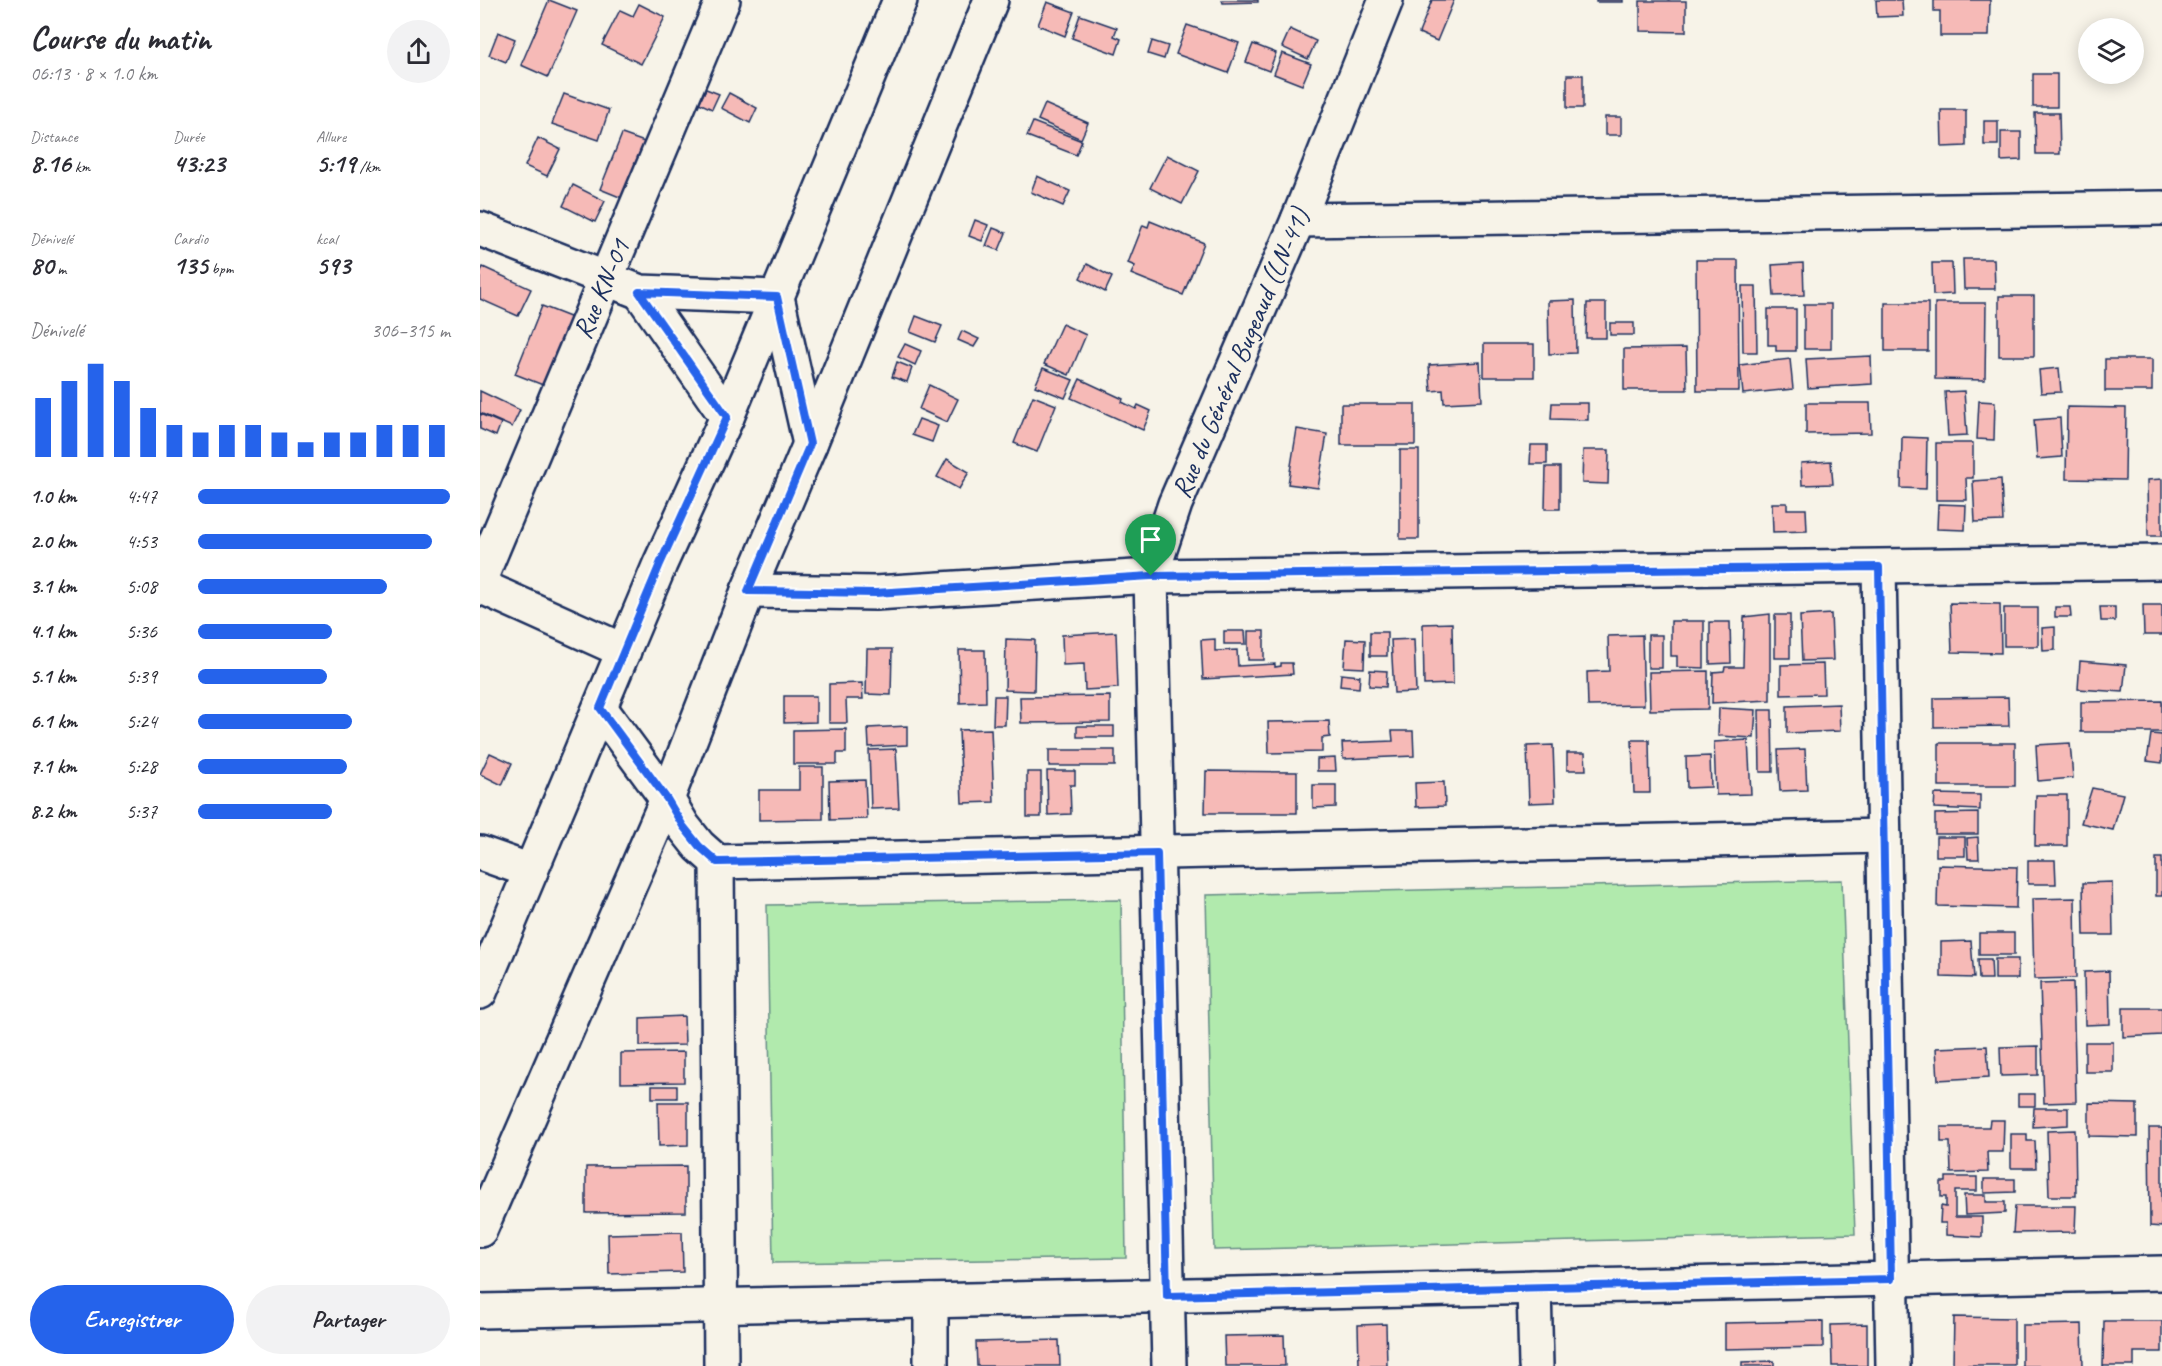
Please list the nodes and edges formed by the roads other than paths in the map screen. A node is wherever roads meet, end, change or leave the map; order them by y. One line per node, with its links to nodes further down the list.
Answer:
1 (723, 0): 8 (street, Rue KN-01)
2 (991, 0): 12 (street)
3 (1386, 0): 6 (street, Rue du Général Bugeaud (LN-41))
4 (896, 1): 10 (street)
5 (2162, 208): 6 (street)
6 (1298, 220): 15 (street, Rue du Général Bugeaud (LN-41))
7 (480, 229): 8 (street)
8 (605, 279): 9 (street); 16 (street, Rue KN-01)
9 (639, 292): 10 (street); 11 (street)
10 (777, 297): 11 (street); 12 (street)
11 (727, 417): 19 (street)
12 (810, 444): 18 (street)
13 (2162, 562): 14 (street)
14 (1879, 567): 15 (street); 22 (street)
15 (1151, 576): 18 (street); 24 (street, Rue du Général Bugeaud (LN-41))
16 (480, 579)
17 (480, 586): 19 (street)
18 (748, 591): 21 (street)
19 (624, 651): 20 (street)
20 (600, 708): 21 (street); 26 (street)
21 (667, 799): 25 (street); 28 (street)
22 (1884, 836): 24 (street); 30 (street)
23 (480, 853): 26 (street)
24 (1157, 853): 25 (street); 32 (street, Rue du Général Bugeaud (LN-41))
25 (717, 862): 34 (street)
26 (531, 870): 27 (street)
27 (480, 992)
28 (480, 1230)
29 (2162, 1273): 30 (street)
30 (1891, 1279): 31 (street); 40 (street)
31 (1534, 1287): 32 (street); 39 (street)
32 (1167, 1296): 33 (street); 38 (street, Rue du Général Bugeaud (LN-41))
33 (931, 1301): 34 (street); 37 (street)
34 (721, 1306): 35 (street); 36 (street)
35 (480, 1311)
36 (721, 1366)
37 (931, 1366)
38 (1169, 1366)
39 (1536, 1366)
40 (1893, 1366)

